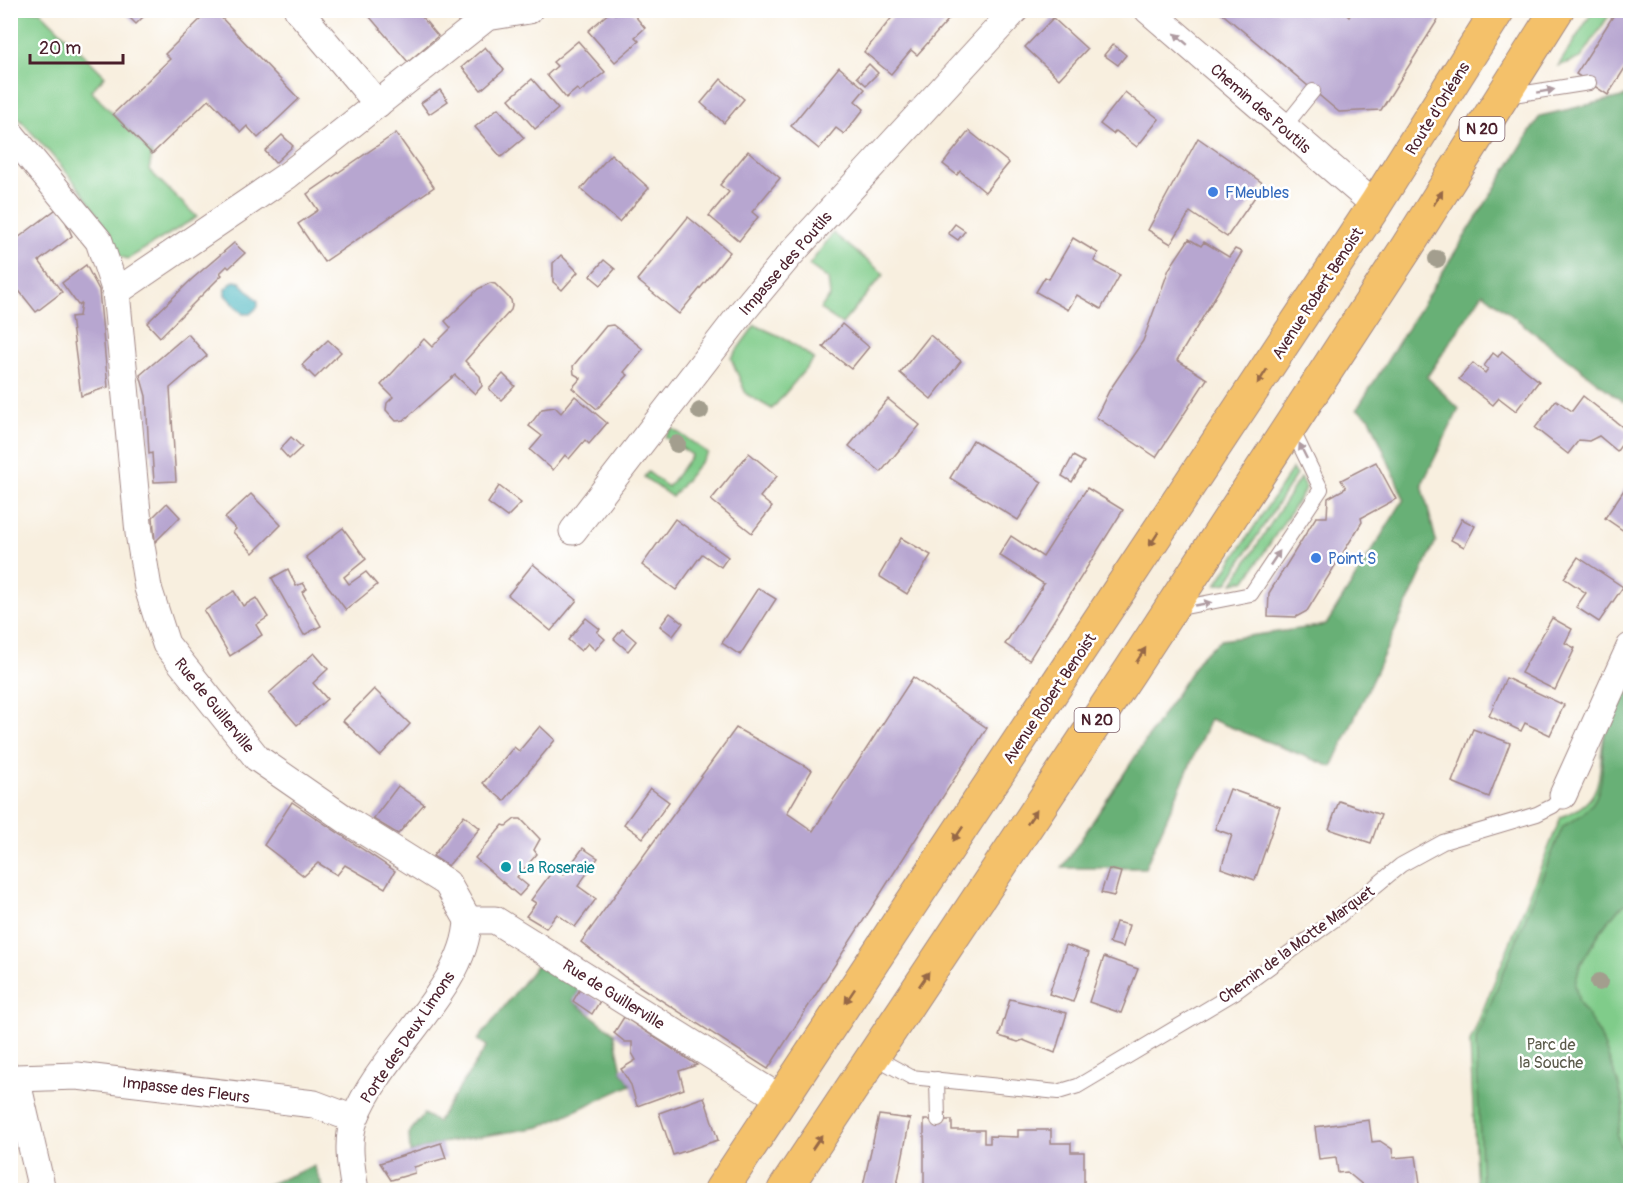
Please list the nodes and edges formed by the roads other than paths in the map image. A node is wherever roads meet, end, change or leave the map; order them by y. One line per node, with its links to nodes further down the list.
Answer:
1 (298, 10): 10 (street)
2 (529, 10): 10 (street)
3 (1015, 10): 16 (street, Impasse des Poutils)
4 (1148, 10): 11 (street, Chemin des Poutils, one-way to 4)
5 (1498, 10): 13 (main road, Route d'Orléans / N 20)
6 (1557, 10): 9 (main road, N 20)
7 (1589, 83): 9 (lane, one-way to 7)
8 (1313, 91): 11 (lane)
9 (1502, 97): 15 (main road, N 20, one-way to 9)
10 (378, 104): 14 (street)
11 (1284, 127): 13 (street, Chemin des Poutils)
12 (10, 133): 14 (street, Rue de Guillerville)
13 (1375, 206): 23 (main road, Avenue Robert Benoist / N 20, one-way to 23)
14 (116, 292): 20 (street, Rue de Guillerville)
15 (1290, 426): 17 (main road, N 20); 17 (lane, one-way to 15)
16 (573, 531)
17 (1170, 609): 21 (main road, N 20, one-way to 17)
18 (1630, 647): 19 (street, Chemin de la Motte Marquet)
19 (1563, 795): 22 (lane, Chemin de la Motte Marquet)
20 (468, 920): 23 (street, Rue de Guillerville); 24 (street, Porte des Deux Limons)
21 (873, 1056): 22 (lane, Chemin de la Motte Marquet); 30 (main road, N 20, one-way to 21)
22 (937, 1079): 25 (lane)
23 (781, 1099): 28 (main road, Avenue Robert Benoist / N 20); 29 (main road)
24 (354, 1119): 26 (street, Impasse des Fleurs); 27 (street, Porte des Deux Limons)
25 (939, 1120)
26 (42, 1191)
27 (355, 1191)
28 (721, 1191)
29 (744, 1191)
30 (784, 1191)

